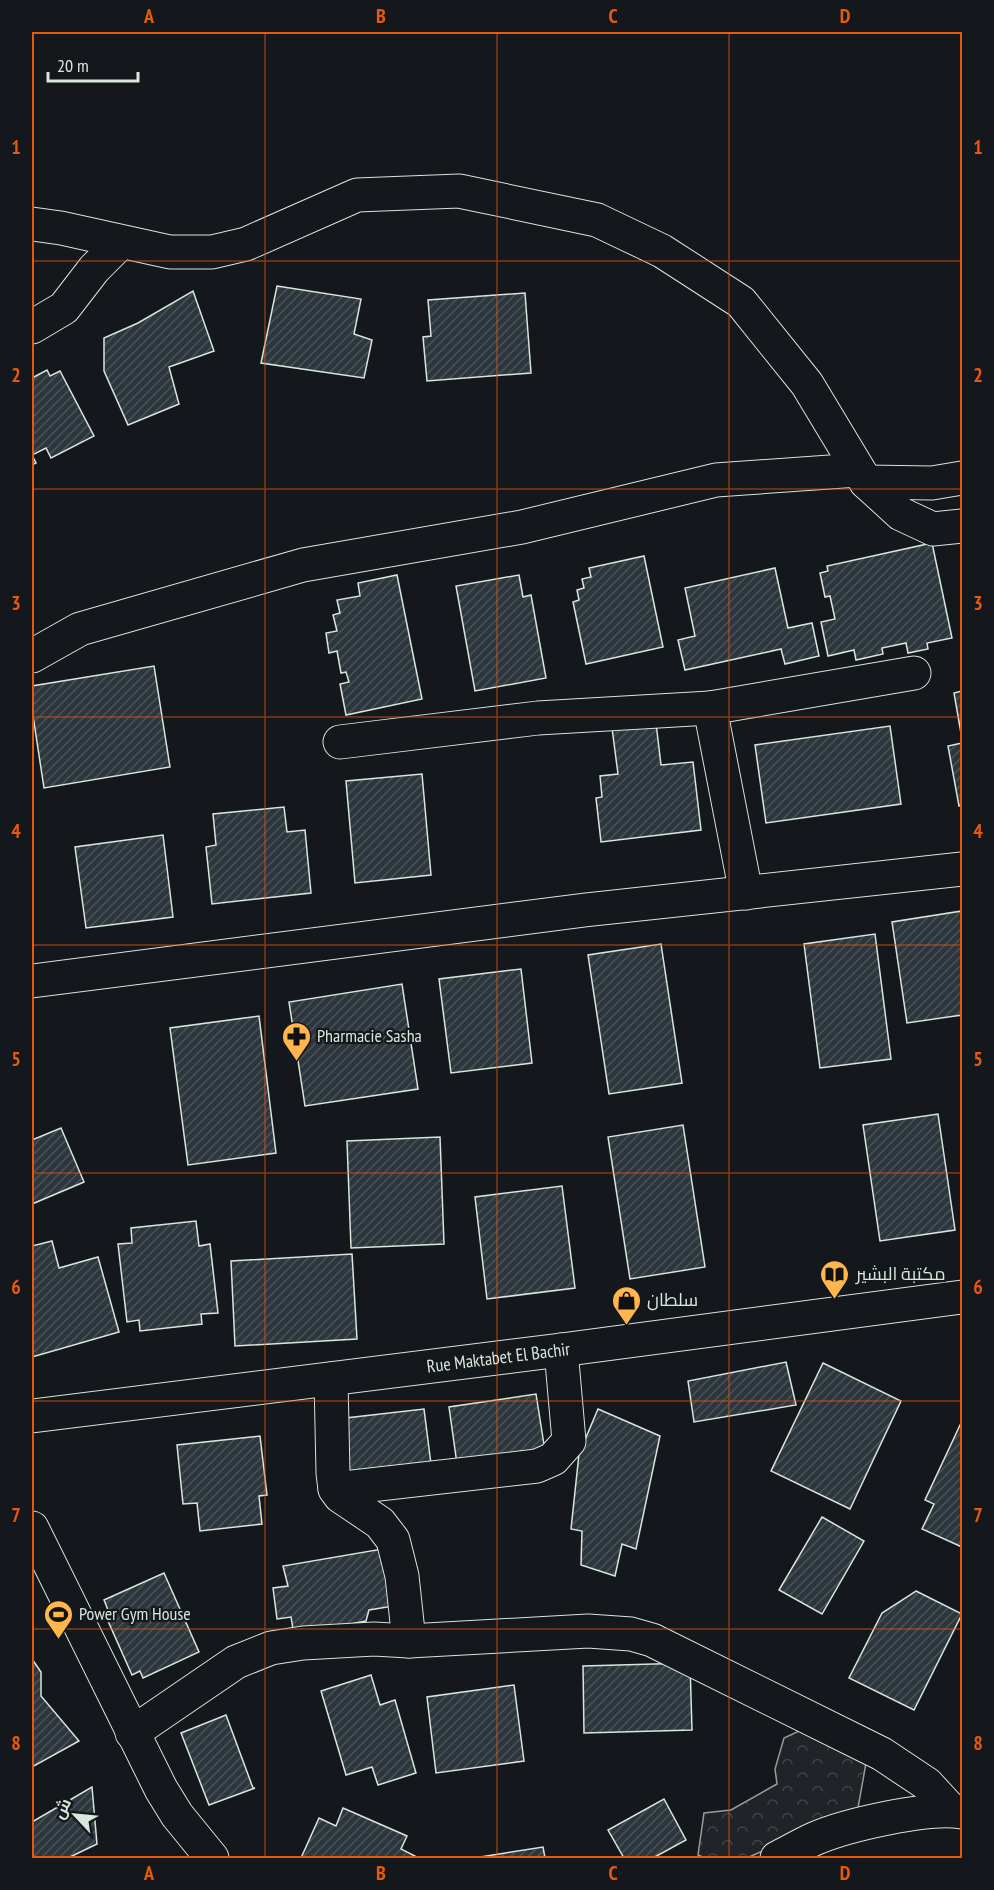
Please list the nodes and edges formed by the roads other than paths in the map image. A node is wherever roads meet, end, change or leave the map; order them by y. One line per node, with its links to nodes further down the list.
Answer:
1 (32, 224): 2 (street)
2 (121, 242): 3 (street); 4 (street)
3 (32, 327)
4 (862, 476): 5 (street); 6 (street); 7 (street)
5 (963, 478)
6 (963, 526)
7 (32, 656)
8 (914, 673): 9 (street)
9 (710, 708): 10 (street); 12 (street)
10 (340, 742)
11 (963, 868): 12 (street)
12 (746, 893): 13 (street)
13 (32, 981)
14 (963, 1297): 15 (street, Rue Maktabet El Bachir)
15 (561, 1350): 16 (street, Rue Maktabet El Bachir); 18 (street)
16 (331, 1379): 17 (street, Rue Maktabet El Bachir); 18 (street)
17 (32, 1416)
18 (335, 1489): 20 (street)
19 (32, 1528): 21 (street)
20 (409, 1641): 21 (street); 22 (street)
21 (132, 1733): 23 (street)
22 (956, 1810): 24 (street)
23 (212, 1858)
24 (777, 1858)

